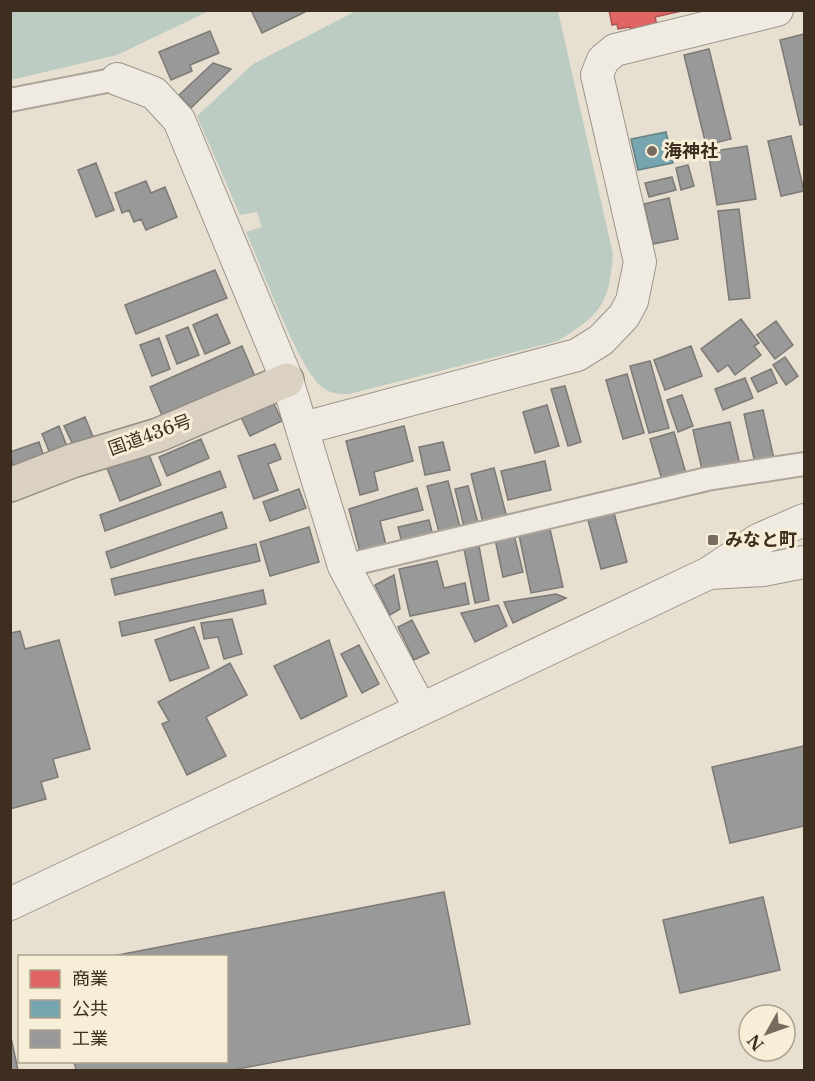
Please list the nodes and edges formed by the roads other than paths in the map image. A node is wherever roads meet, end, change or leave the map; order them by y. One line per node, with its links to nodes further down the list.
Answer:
1 (777, 10): 2 (street)
2 (738, 15): 6 (street)
3 (117, 78): 4 (street); 5 (street)
4 (10, 100)
5 (287, 380): 6 (street); 8 (highway, 国道436号)
6 (304, 428): 11 (street)
7 (804, 464): 11 (street)
8 (10, 485)
9 (804, 520): 12 (street)
10 (804, 562): 12 (street)
11 (344, 566): 13 (street)
12 (709, 573): 13 (street)
13 (420, 708): 14 (street)
14 (10, 904)

